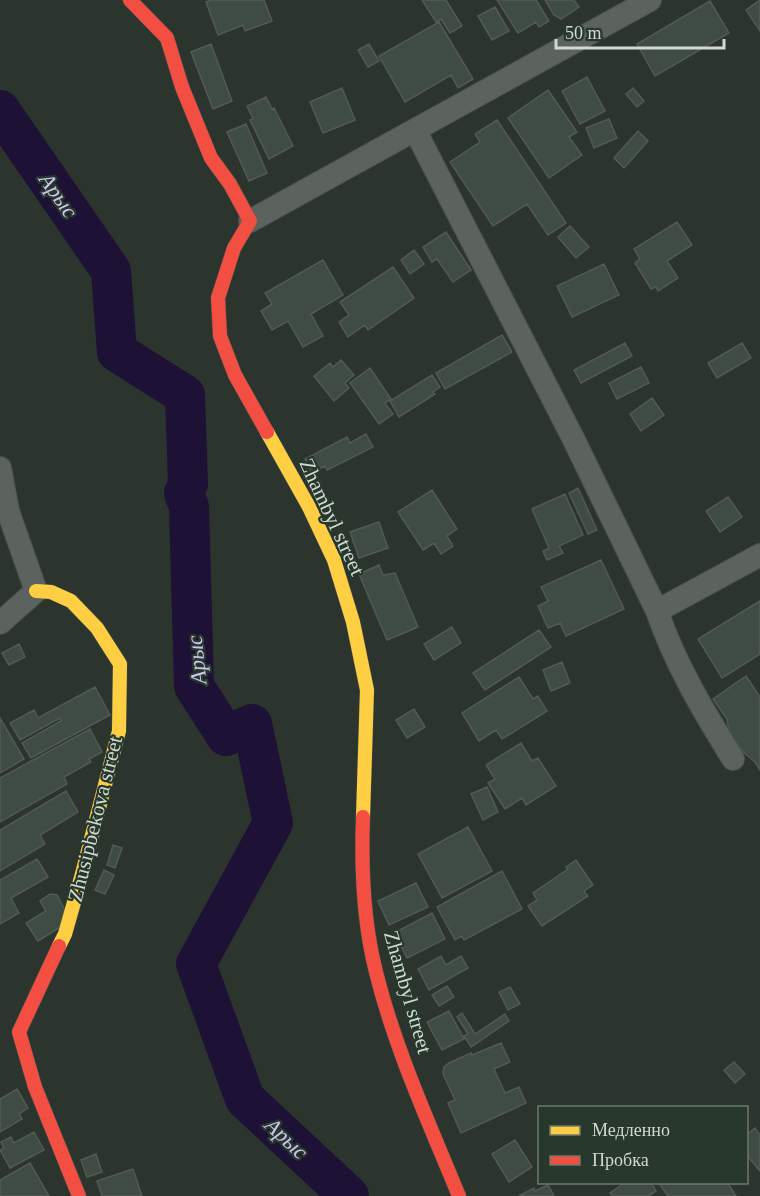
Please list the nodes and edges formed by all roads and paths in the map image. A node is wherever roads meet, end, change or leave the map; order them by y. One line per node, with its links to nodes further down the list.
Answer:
1 (130, 0): 4 (street)
2 (650, 0): 3 (street)
3 (415, 130): 4 (street); 9 (street)
4 (250, 221): 13 (street, Zhambyl street)
5 (0, 468): 6 (street)
6 (4, 508): 8 (street)
7 (760, 555): 9 (street)
8 (36, 591): 10 (street); 12 (street, Zhusipbekova street)
9 (657, 611): 11 (street)
10 (0, 623)
11 (733, 759)
12 (79, 1196)
13 (459, 1196)

